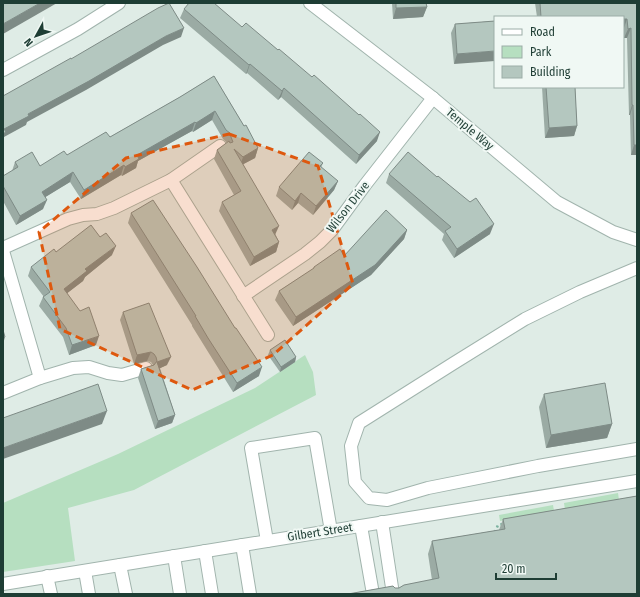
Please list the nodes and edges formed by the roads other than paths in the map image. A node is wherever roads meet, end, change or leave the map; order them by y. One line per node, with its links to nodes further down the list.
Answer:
1 (119, 3): 3 (street)
2 (310, 3): 4 (street, Temple Way)
3 (3, 70)
4 (433, 98): 7 (street, Temple Way); 10 (street, Wilson Drive)
5 (220, 146): 6 (street)
6 (171, 180): 8 (street); 10 (street)
7 (637, 240)
8 (3, 249): 13 (street)
9 (637, 268): 15 (street)
10 (243, 296): 11 (street)
11 (268, 335)
12 (146, 368): 13 (street)
13 (40, 378): 14 (street)
14 (3, 393)
15 (637, 449)
16 (637, 481): 17 (street, Gilbert Street)
17 (382, 522): 18 (street, Gilbert Street); 35 (street)
18 (361, 526): 19 (street, Gilbert Street); 34 (street)
19 (331, 530): 20 (street, Gilbert Street); 20 (street)
20 (267, 541): 21 (street, Gilbert Street)
21 (242, 545): 22 (street, Gilbert Street); 33 (street)
22 (205, 551): 23 (street, Gilbert Street); 32 (street)
23 (174, 556): 24 (street, Gilbert Street); 31 (street)
24 (120, 565): 25 (street, Gilbert Street); 30 (street)
25 (85, 571): 26 (street, Gilbert Street); 29 (street)
26 (48, 576): 27 (street, Gilbert Street); 28 (street)
27 (3, 584)
28 (50, 594)
29 (89, 594)
30 (126, 594)
31 (180, 594)
32 (212, 594)
33 (250, 594)
34 (373, 594)
35 (393, 594)

